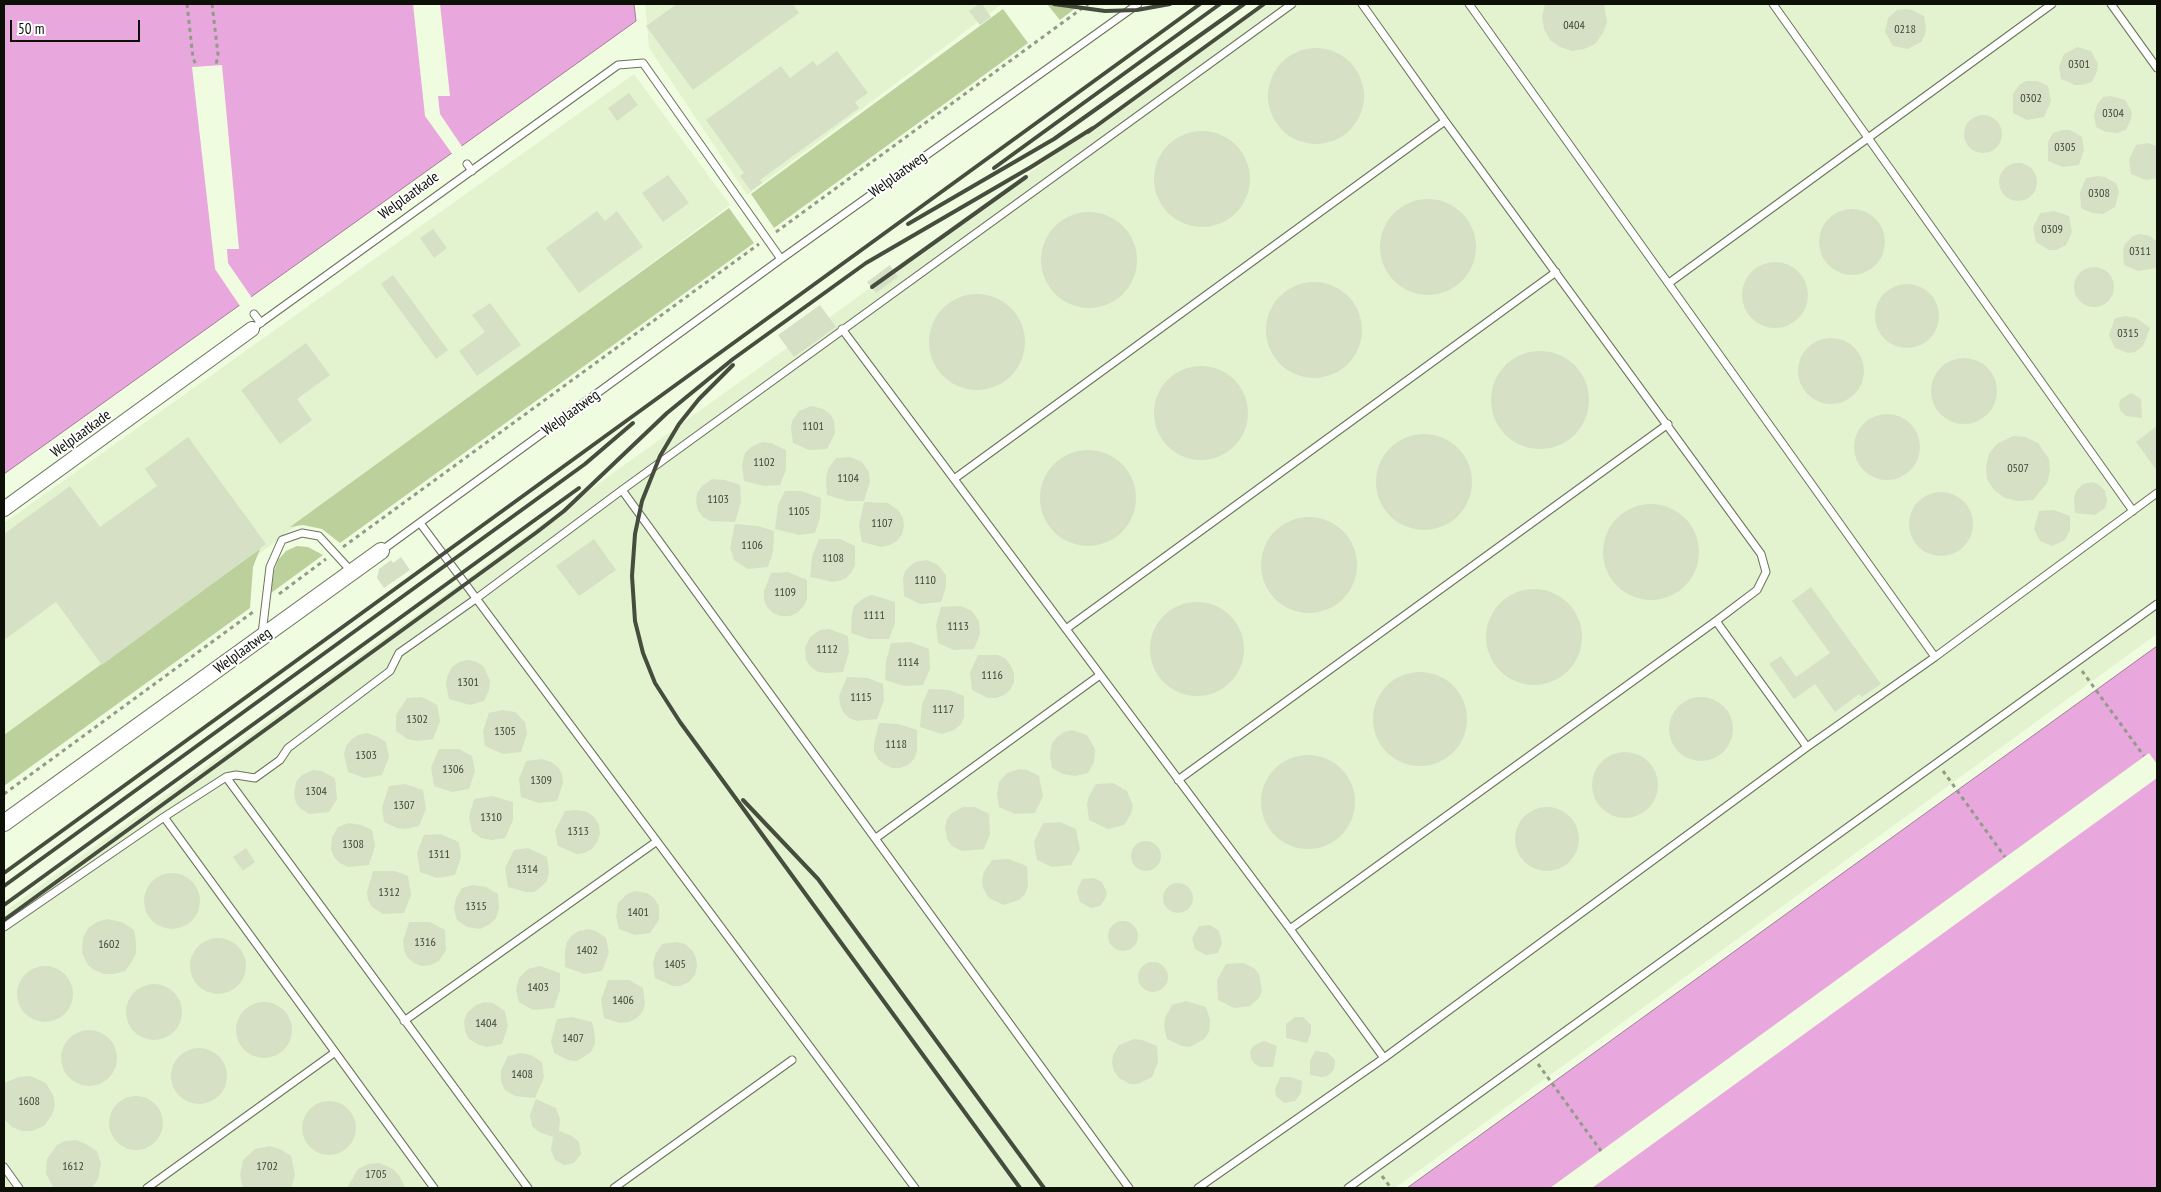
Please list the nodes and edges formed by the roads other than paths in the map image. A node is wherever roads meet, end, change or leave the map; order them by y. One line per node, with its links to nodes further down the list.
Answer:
1 (1138, 4): 13 (lane, Welplaatweg)
2 (1292, 4): 18 (lane)
3 (1362, 4): 9 (lane)
4 (1469, 4): 15 (lane)
5 (1773, 4): 10 (lane)
6 (2052, 4): 10 (lane)
7 (2111, 4): 8 (lane)
8 (2157, 68)
9 (1445, 121): 14 (lane); 20 (lane)
10 (1867, 138): 15 (lane); 24 (lane)
11 (467, 164): 12 (lane)
12 (472, 171): 13 (lane, Welplaatkade); 17 (lane, Welplaatkade)
13 (781, 258): 25 (lane, Welplaatweg)
14 (1556, 272): 19 (lane); 31 (lane)
15 (1669, 283): 33 (lane)
16 (254, 314): 17 (lane)
17 (257, 326): 23 (street, Welplaatkade)
18 (842, 329): 20 (lane); 21 (lane)
19 (1668, 424): 30 (lane); 37 (lane)
20 (954, 478): 31 (lane)
21 (622, 490): 28 (lane); 40 (lane)
22 (2157, 492): 24 (lane)
23 (4, 509)
24 (2133, 511): 33 (lane)
25 (420, 523): 26 (lane, Welplaatweg); 28 (lane)
26 (381, 551): 27 (street, Welplaatweg)
27 (352, 572): 32 (street, Welplaatweg); 32 (lane)
28 (477, 598): 36 (lane); 54 (lane)
29 (2157, 604): 57 (lane)
30 (1716, 621): 35 (lane); 43 (lane)
31 (1066, 630): 34 (lane)
32 (262, 638): 39 (street, Welplaatweg)
33 (1935, 657): 35 (lane)
34 (1100, 675): 37 (lane); 40 (lane)
35 (1806, 747): 46 (lane)
36 (226, 777): 38 (lane); 44 (lane)
37 (1178, 780): 43 (lane)
38 (164, 817): 42 (lane); 45 (lane)
39 (4, 823)
40 (876, 838): 55 (lane)
41 (653, 844): 44 (lane)
42 (4, 927)
43 (1290, 929): 46 (lane)
44 (404, 1021): 52 (lane)
45 (334, 1053): 50 (lane); 51 (lane)
46 (1384, 1058): 56 (lane)
47 (792, 1060): 53 (lane)
48 (4, 1166): 49 (lane)
49 (19, 1188)
50 (147, 1188)
51 (434, 1188)
52 (528, 1188)
53 (614, 1188)
54 (915, 1188)
55 (1129, 1188)
56 (1198, 1188)
57 (1348, 1188)

